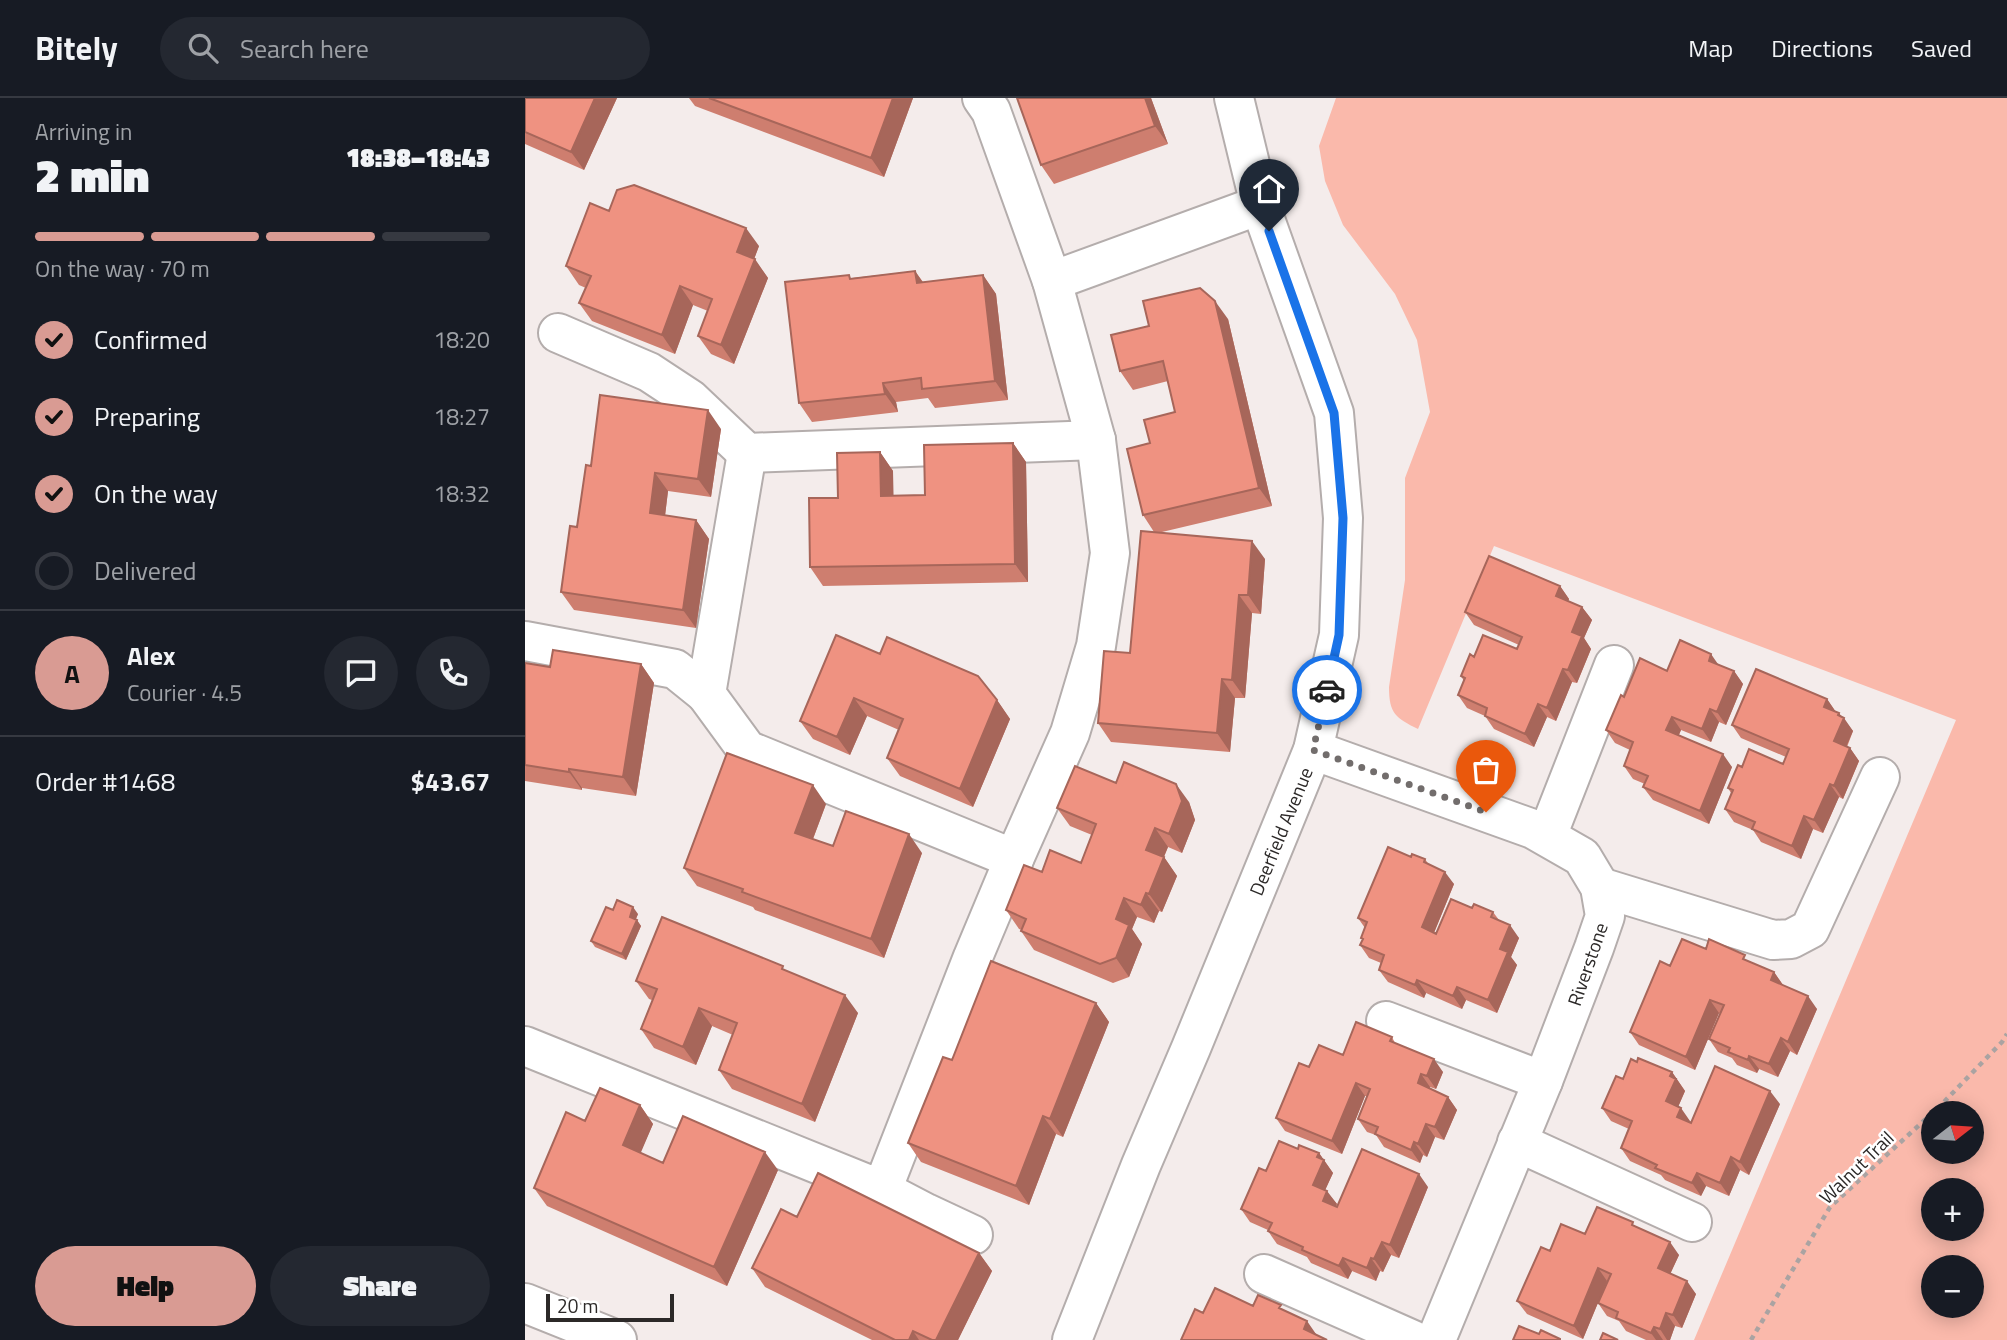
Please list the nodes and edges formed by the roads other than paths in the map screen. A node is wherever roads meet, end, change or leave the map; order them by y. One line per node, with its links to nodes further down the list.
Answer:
1 (982, 98): 4 (street)
2 (1234, 98): 3 (street, Deerfield Avenue)
3 (1260, 205): 4 (street); 11 (street, Deerfield Avenue)
4 (1052, 281): 6 (street)
5 (558, 332): 7 (street)
6 (1096, 440): 7 (street); 14 (street)
7 (747, 453): 10 (street)
8 (525, 641): 10 (street)
9 (1614, 665): 13 (street)
10 (706, 694): 14 (street)
11 (1313, 750): 13 (street, Riverstone); 26 (street, Deerfield Avenue)
12 (1880, 777): 15 (street)
13 (1547, 836): 15 (street, Riverstone)
14 (1014, 859): 20 (street)
15 (1600, 887): 18 (street, Riverstone)
16 (1385, 1021): 18 (street)
17 (525, 1046): 20 (street)
18 (1543, 1081): 19 (street, Riverstone)
19 (1517, 1142): 21 (street); 28 (street, Riverstone)
20 (882, 1189): 22 (street)
21 (1692, 1222)
22 (973, 1235)
23 (1264, 1274): 27 (street)
24 (525, 1303): 25 (street)
25 (617, 1340)
26 (1072, 1340)
27 (1413, 1340)
28 (1436, 1340)

